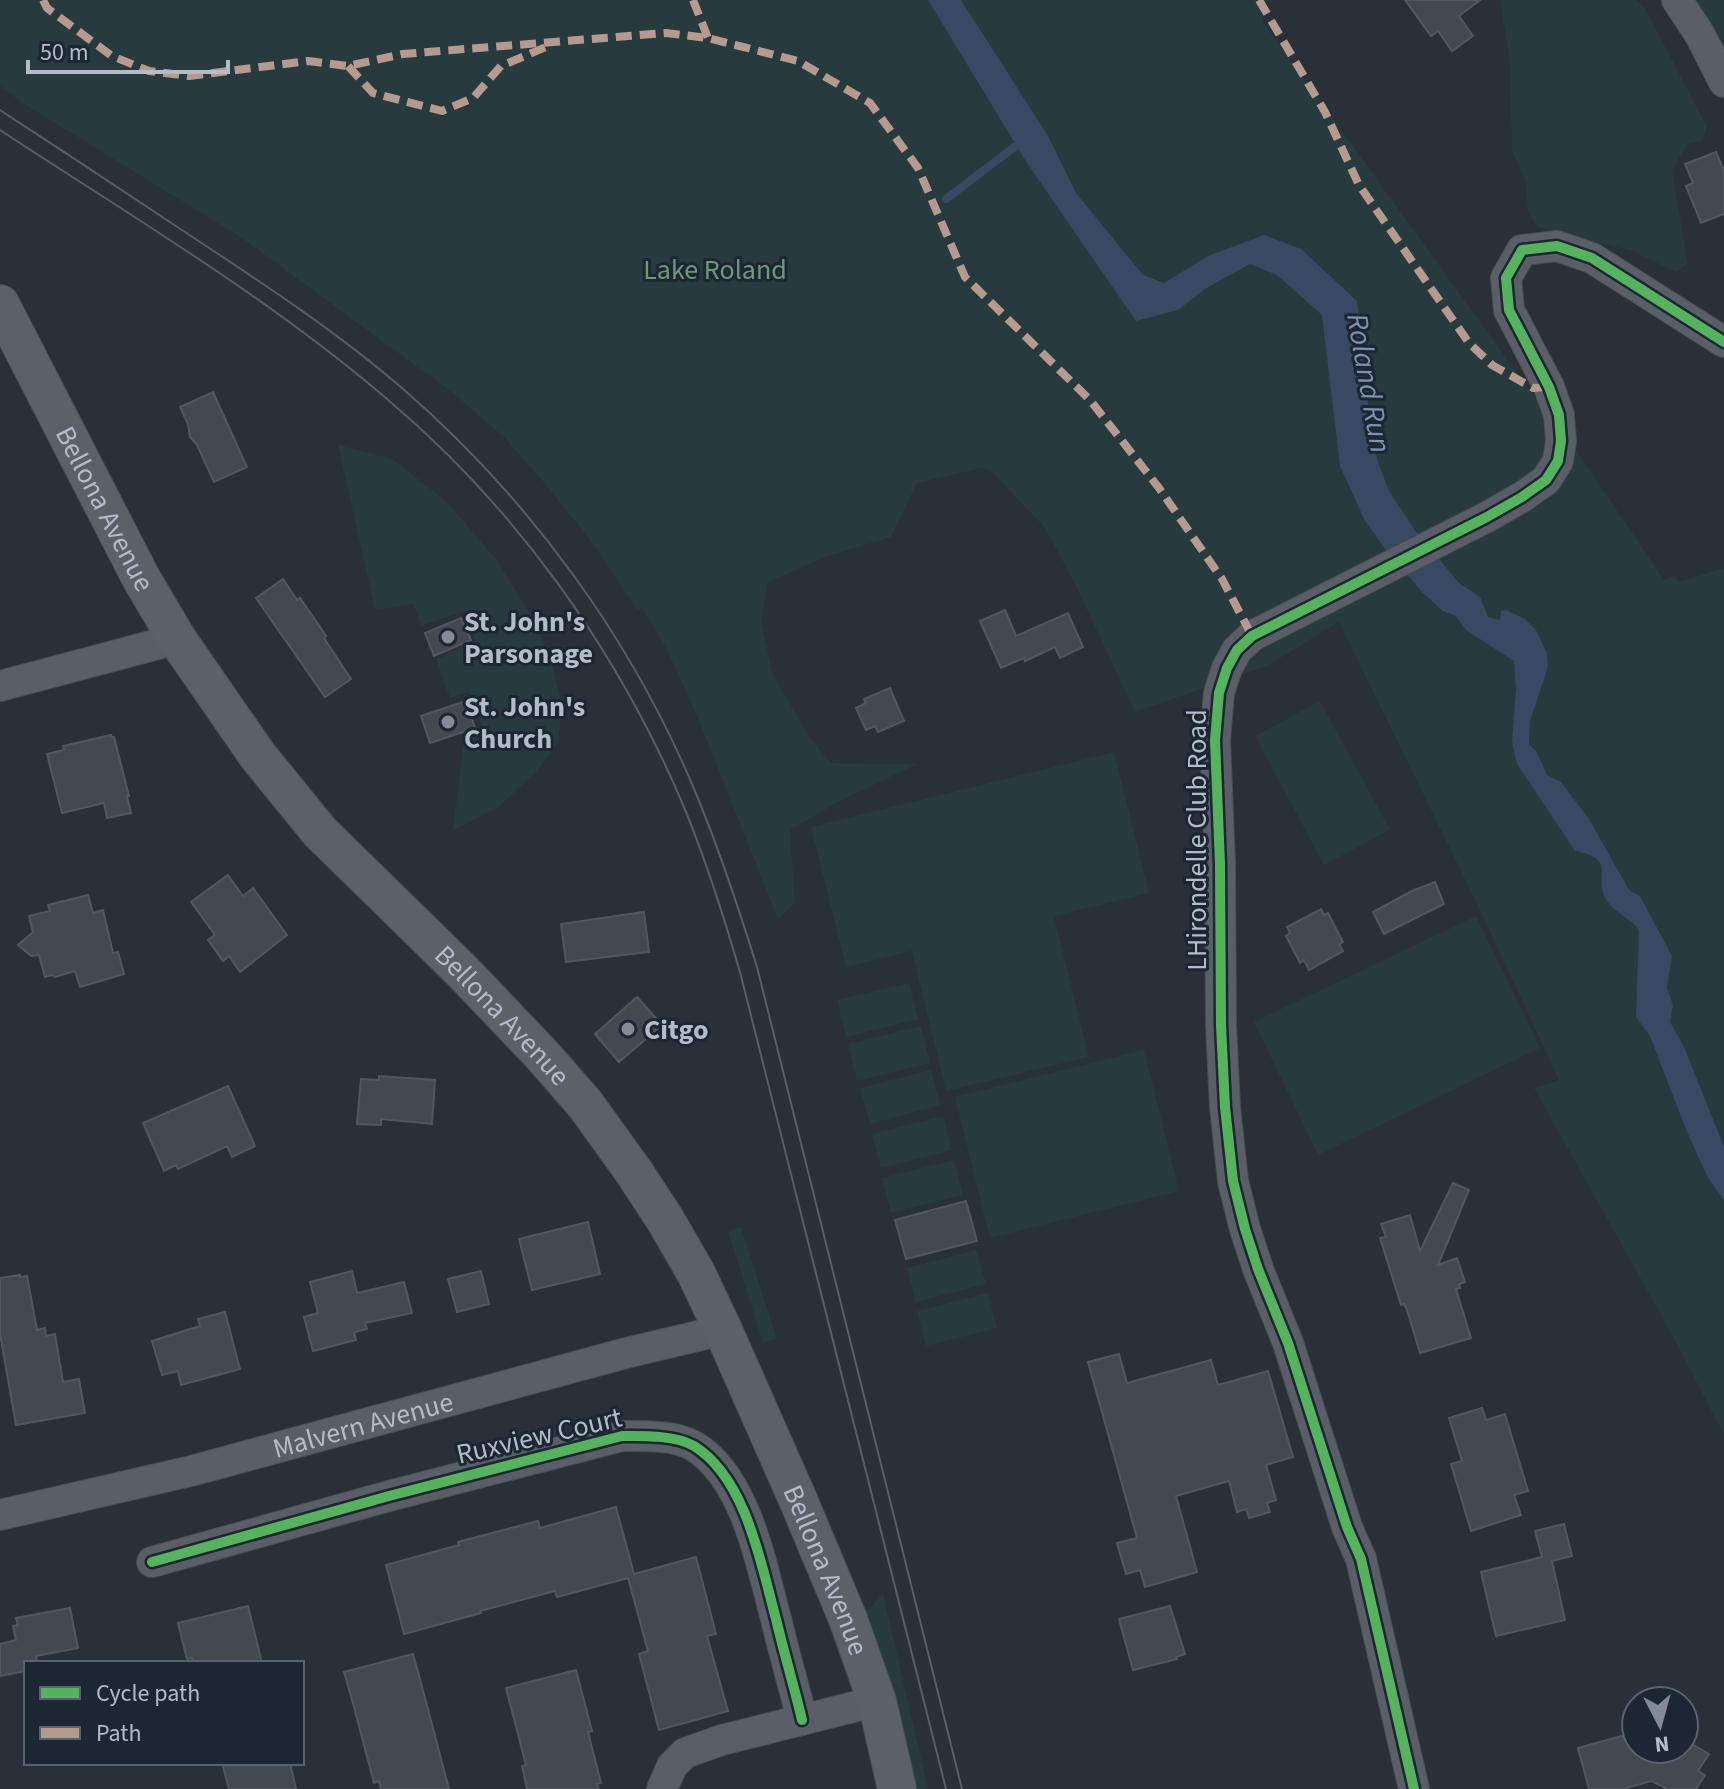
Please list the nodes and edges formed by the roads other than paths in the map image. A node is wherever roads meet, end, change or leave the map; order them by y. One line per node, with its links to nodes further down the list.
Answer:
1 (1677, 0): 2 (street)
2 (1724, 82)
3 (0, 304): 5 (main road, Bellona Avenue)
4 (1724, 342): 14 (street, LHirondelle Club Road)
5 (177, 639): 6 (street); 7 (main road, Bellona Avenue)
6 (0, 686)
7 (723, 1330): 8 (street, Malvern Avenue); 10 (main road, Bellona Avenue)
8 (0, 1515)
9 (152, 1562): 11 (street, Ruxview Court)
10 (877, 1701): 11 (street); 13 (main road, Bellona Avenue)
11 (802, 1720): 12 (street)
12 (662, 1789)
13 (897, 1789)
14 (1414, 1789)

